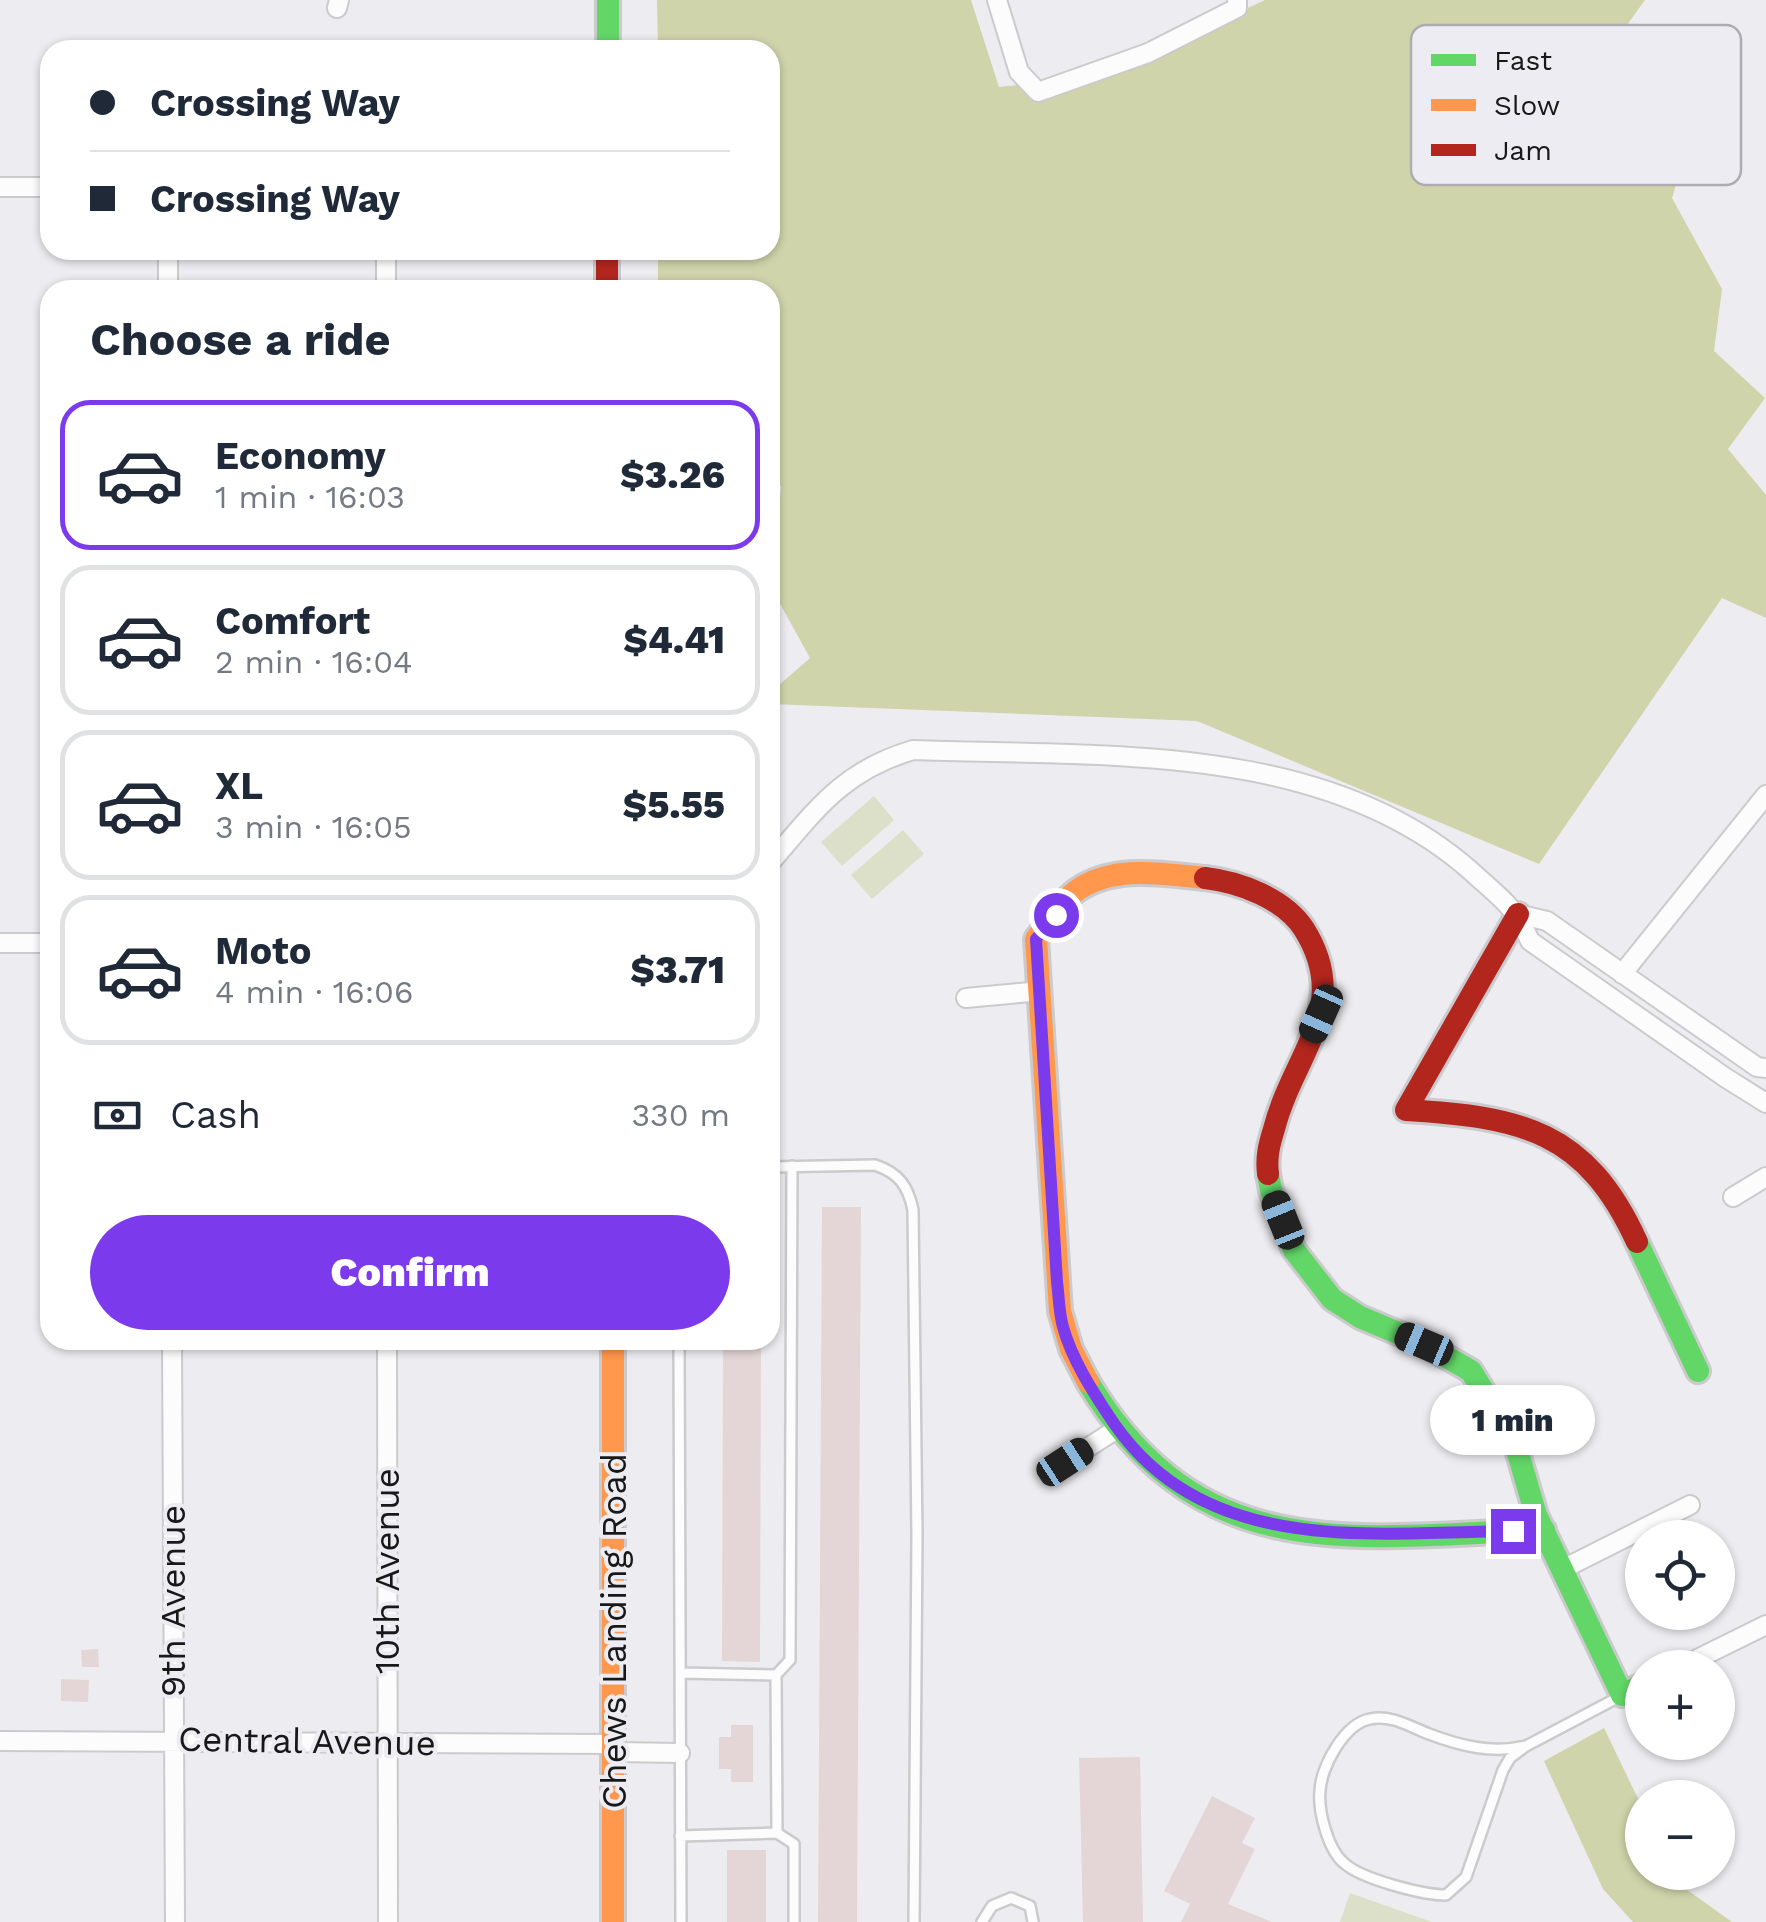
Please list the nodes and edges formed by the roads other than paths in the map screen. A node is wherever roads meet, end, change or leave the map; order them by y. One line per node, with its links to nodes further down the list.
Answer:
1 (608, 0): 4 (street)
2 (997, 0): 3 (street)
3 (1236, 0)
4 (608, 40)
5 (40, 186): 6 (street)
6 (0, 187)
7 (1766, 795): 12 (street)
8 (780, 851): 9 (street)
9 (1518, 914): 12 (street); 16 (street); 26 (street)
10 (0, 943): 11 (street)
11 (40, 943)
12 (1622, 974): 15 (street)
13 (1040, 991): 14 (street); 27 (street); 30 (street)
14 (966, 998)
15 (1761, 1068): 16 (street)
16 (1744, 1086): 17 (street)
17 (1766, 1102)
18 (780, 1166): 19 (lane)
19 (792, 1166): 35 (lane); 51 (lane)
20 (1766, 1177): 21 (street)
21 (1733, 1197)
22 (172, 1350): 38 (street, 9th Avenue)
23 (387, 1350): 40 (street, 10th Avenue)
24 (614, 1350): 42 (street, Chews Landing Road)
25 (678, 1350): 34 (lane)
26 (1698, 1371)
27 (1117, 1428): 28 (street); 30 (street)
28 (1065, 1462)
29 (1690, 1505): 31 (street)
30 (1544, 1530): 31 (street)
31 (1561, 1570): 36 (street)
32 (1766, 1625): 33 (street)
33 (1715, 1650)
34 (680, 1674): 35 (lane); 43 (lane)
35 (776, 1676): 44 (lane)
36 (1625, 1678)
37 (1625, 1694): 41 (lane)
38 (174, 1740): 39 (street, Central Avenue); 40 (street, Central Avenue); 46 (street, 9th Avenue)
39 (0, 1741)
40 (388, 1742): 42 (street, Central Avenue); 47 (street, 10th Avenue)
41 (1526, 1746): 41 (lane)
42 (614, 1748): 43 (street, Central Avenue); 48 (street, Chews Landing Road)
43 (680, 1753): 45 (lane)
44 (777, 1834): 45 (lane); 50 (lane)
45 (680, 1836): 49 (lane)
46 (174, 1922)
47 (388, 1922)
48 (613, 1922)
49 (681, 1922)
50 (794, 1922)
51 (914, 1922)
52 (982, 1922): 53 (lane)
53 (1033, 1922)

